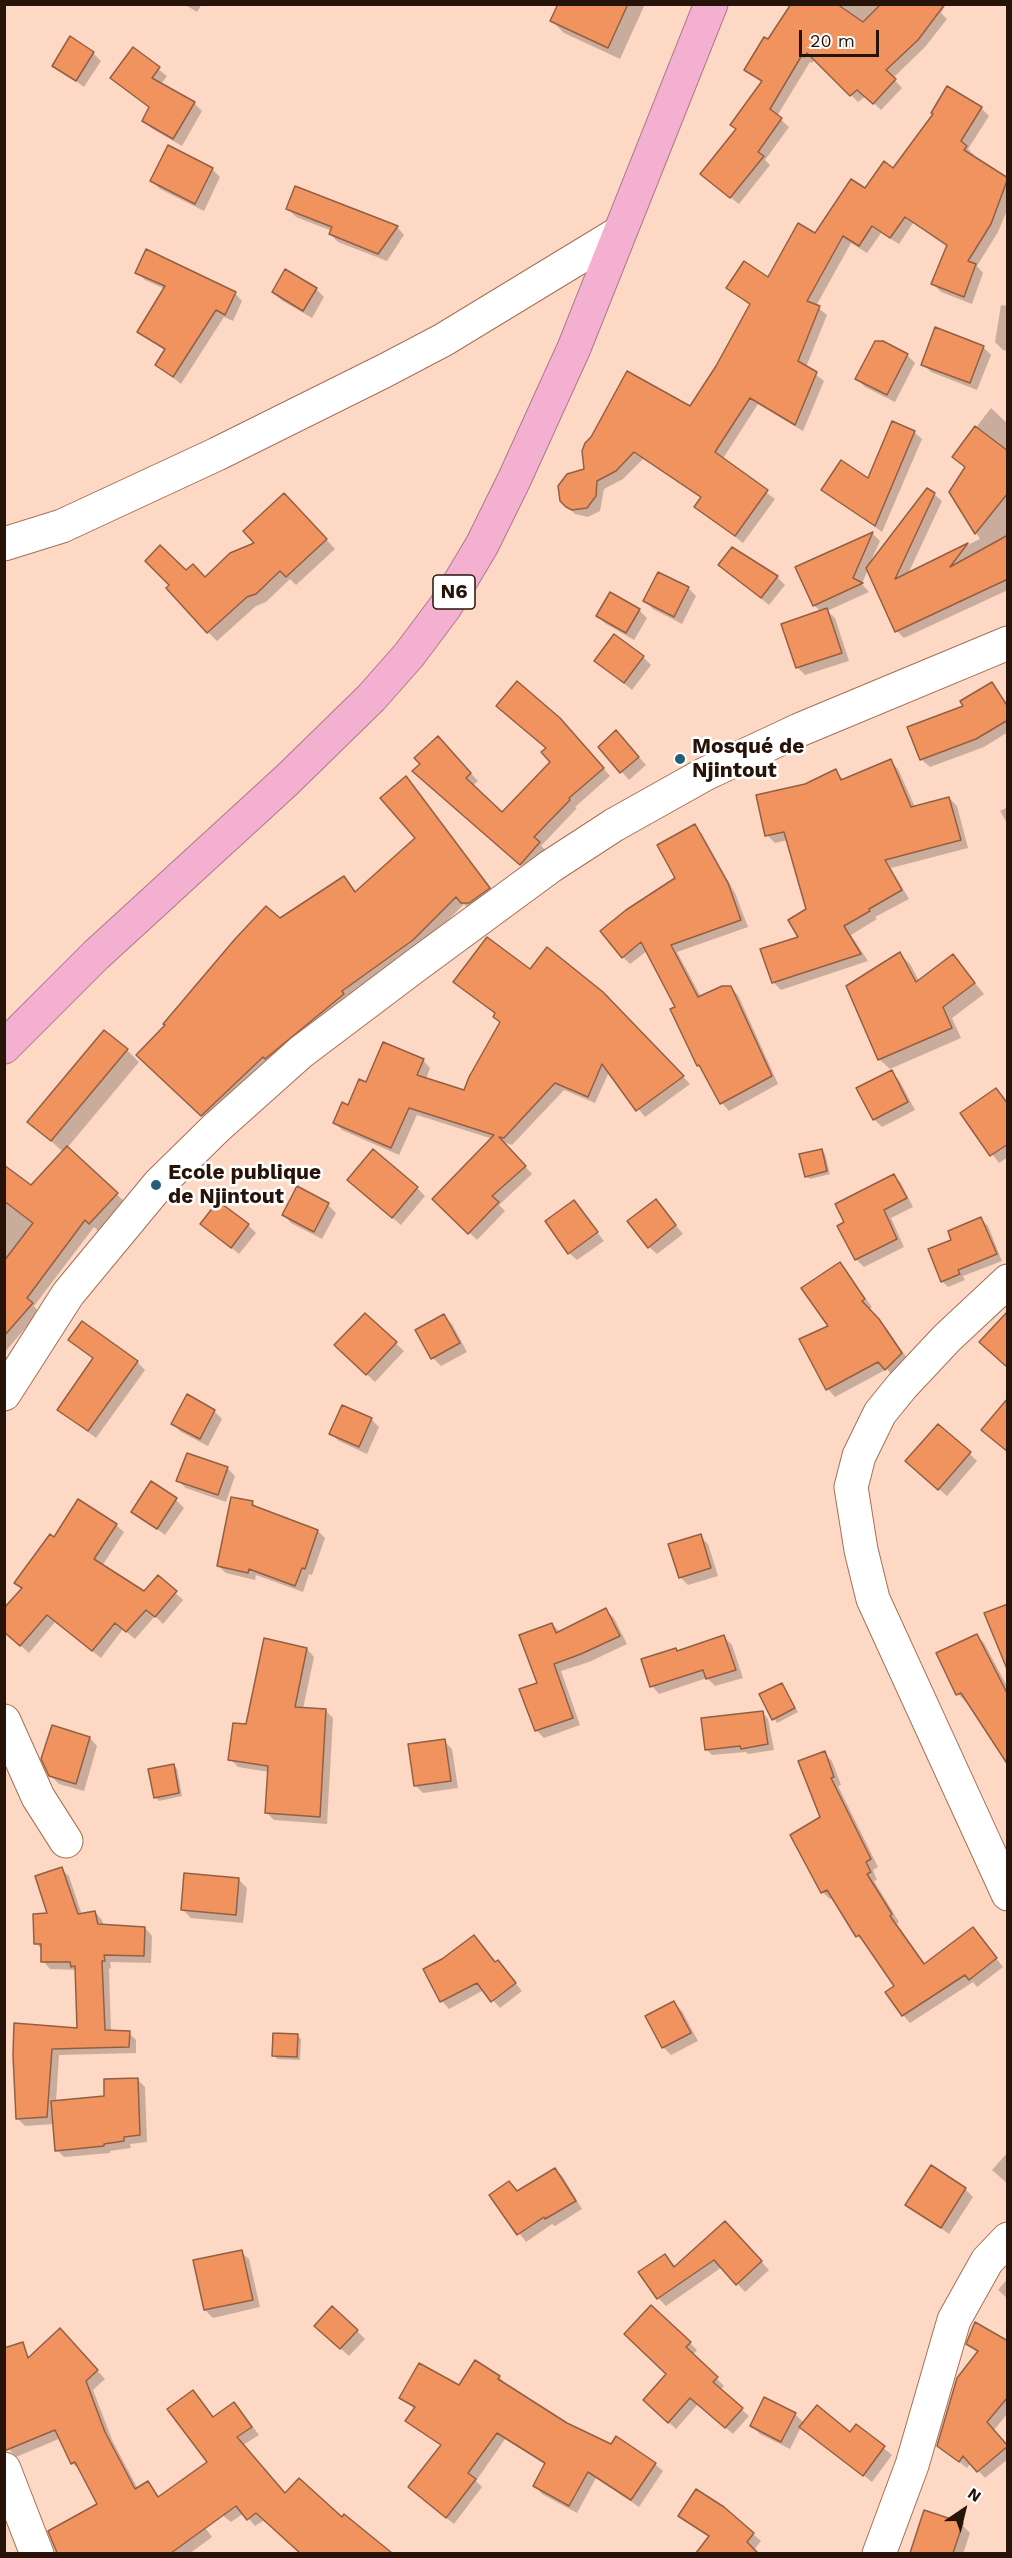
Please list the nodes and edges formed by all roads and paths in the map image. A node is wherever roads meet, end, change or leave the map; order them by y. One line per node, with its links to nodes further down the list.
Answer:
1 (711, 4): 2 (highway, N6)
2 (619, 233): 3 (street); 5 (highway, N6)
3 (4, 544)
4 (1008, 643): 7 (street)
5 (4, 1047)
6 (1008, 1281): 10 (street)
7 (4, 1394)
8 (4, 1721): 9 (street)
9 (66, 1841)
10 (1008, 1894)
11 (1008, 2239): 14 (street)
12 (4, 2469): 13 (street)
13 (37, 2553)
14 (879, 2553)

